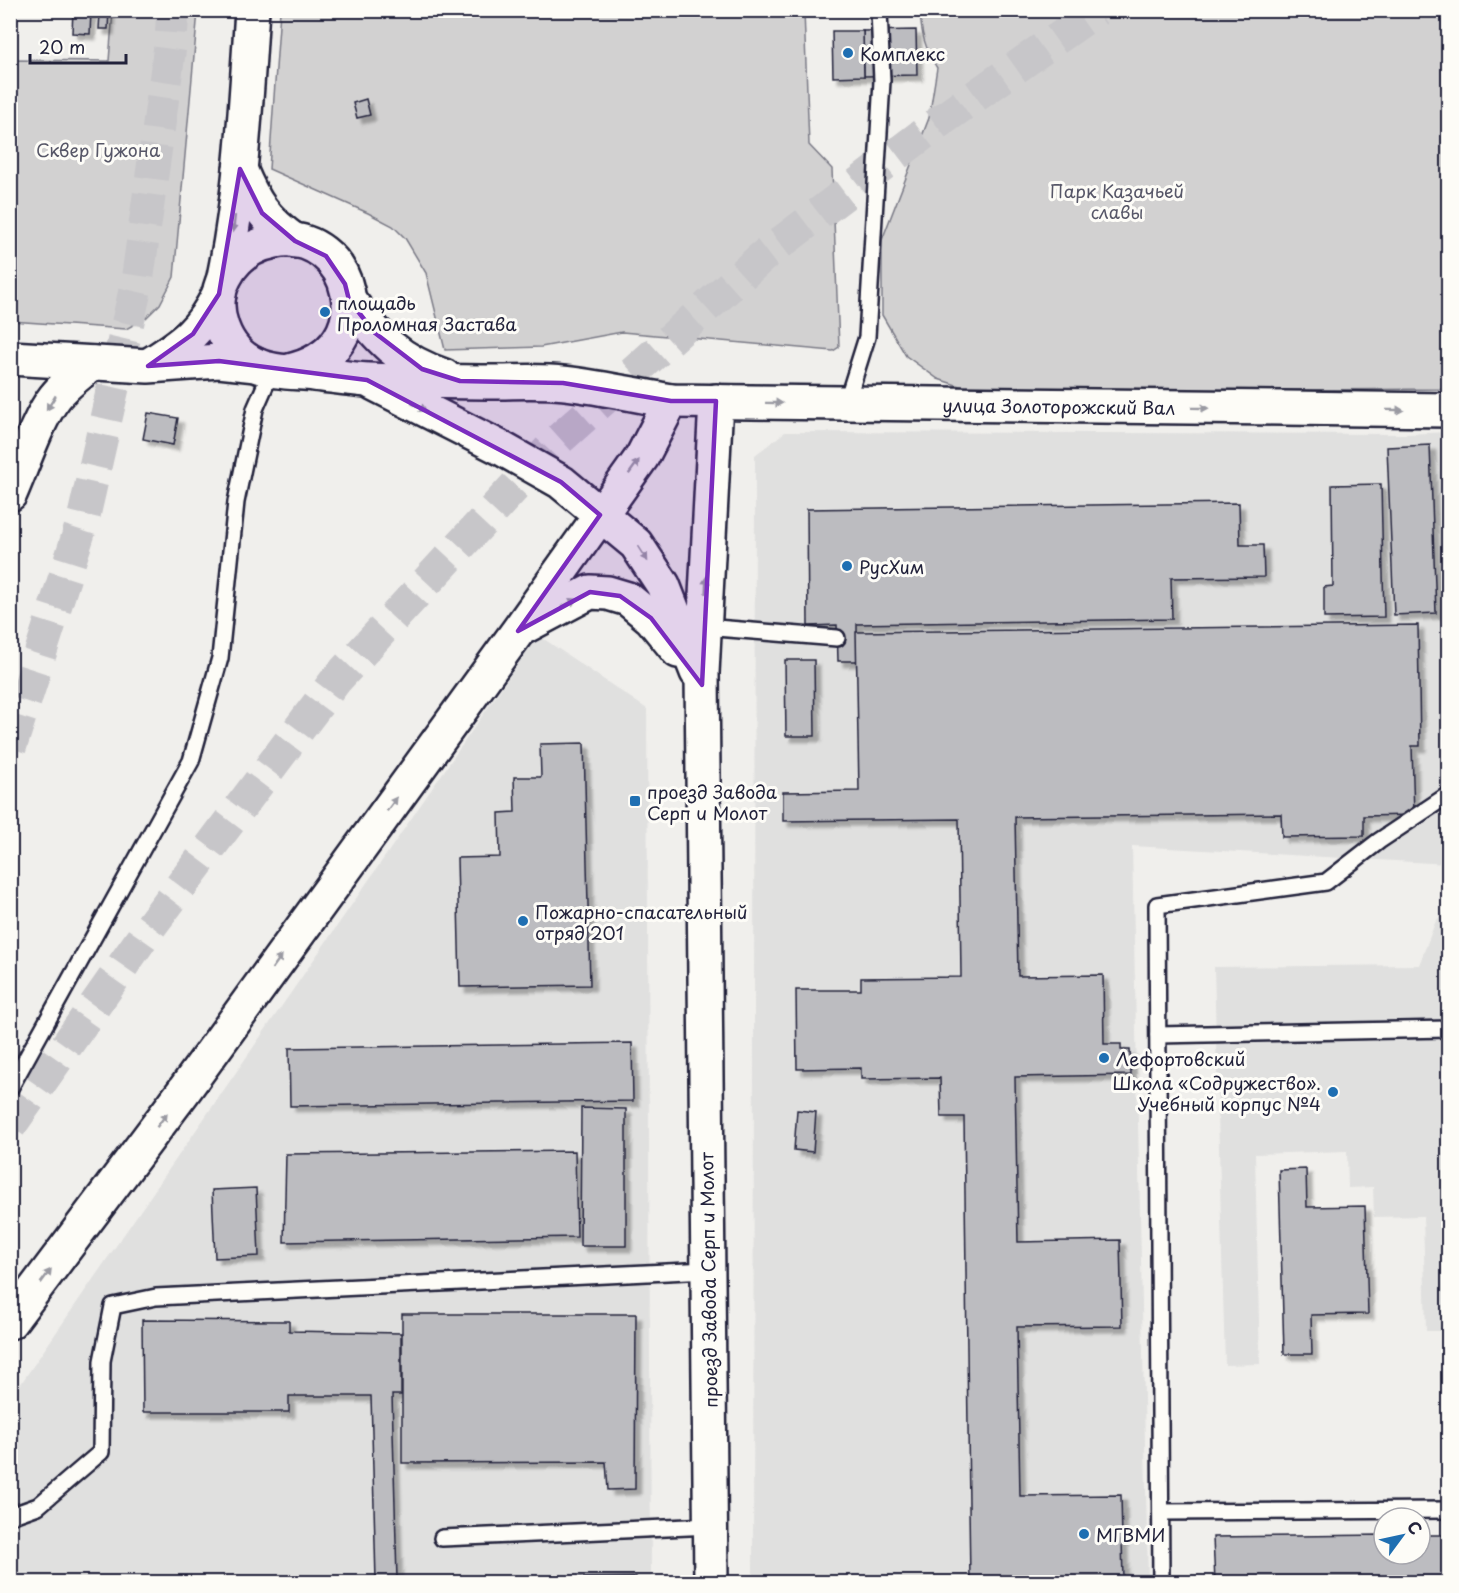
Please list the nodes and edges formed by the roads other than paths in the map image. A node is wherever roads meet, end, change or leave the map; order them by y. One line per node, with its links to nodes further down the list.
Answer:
1 (252, 10): 3 (street)
2 (879, 10): 15 (lane)
3 (240, 169): 4 (street); 5 (street, one-way to 5)
4 (295, 241): 5 (street); 6 (street)
5 (221, 286): 9 (street); 10 (street)
6 (349, 300): 10 (street); 12 (street)
7 (10, 358): 8 (street)
8 (93, 363): 9 (street); 17 (street, one-way to 17)
9 (148, 366): 10 (street)
10 (272, 369): 11 (street); 26 (lane)
11 (367, 380): 12 (street); 18 (street, one-way to 18)
12 (460, 381): 13 (street)
13 (671, 401): 14 (street, улица Золоторожский Вал); 18 (street, one-way to 13)
14 (716, 401): 15 (street, улица Золоторожский Вал, one-way to 15); 19 (street, проезд Завода Серп и Молот, one-way to 14)
15 (846, 404): 16 (street, улица Золоторожский Вал, one-way to 16)
16 (1449, 410)
17 (10, 494)
18 (600, 515): 20 (street); 22 (street, one-way to 22)
19 (704, 627): 21 (lane); 22 (street, проезд Завода Серп и Молот)
20 (518, 631): 22 (street, one-way to 22); 28 (street, one-way to 20)
21 (837, 638)
22 (702, 685): 27 (street, проезд Завода Серп и Молот)
23 (1449, 795): 25 (lane)
24 (1449, 1029): 25 (lane)
25 (1158, 1035): 30 (lane)
26 (10, 1089)
27 (708, 1270): 31 (lane); 32 (street, проезд Завода Серп и Молот)
28 (10, 1322)
29 (1449, 1510): 30 (lane)
30 (1161, 1512): 35 (lane)
31 (10, 1516)
32 (711, 1526): 33 (lane); 34 (street, проезд Завода Серп и Молот)
33 (442, 1538)
34 (711, 1582)
35 (1161, 1582)

